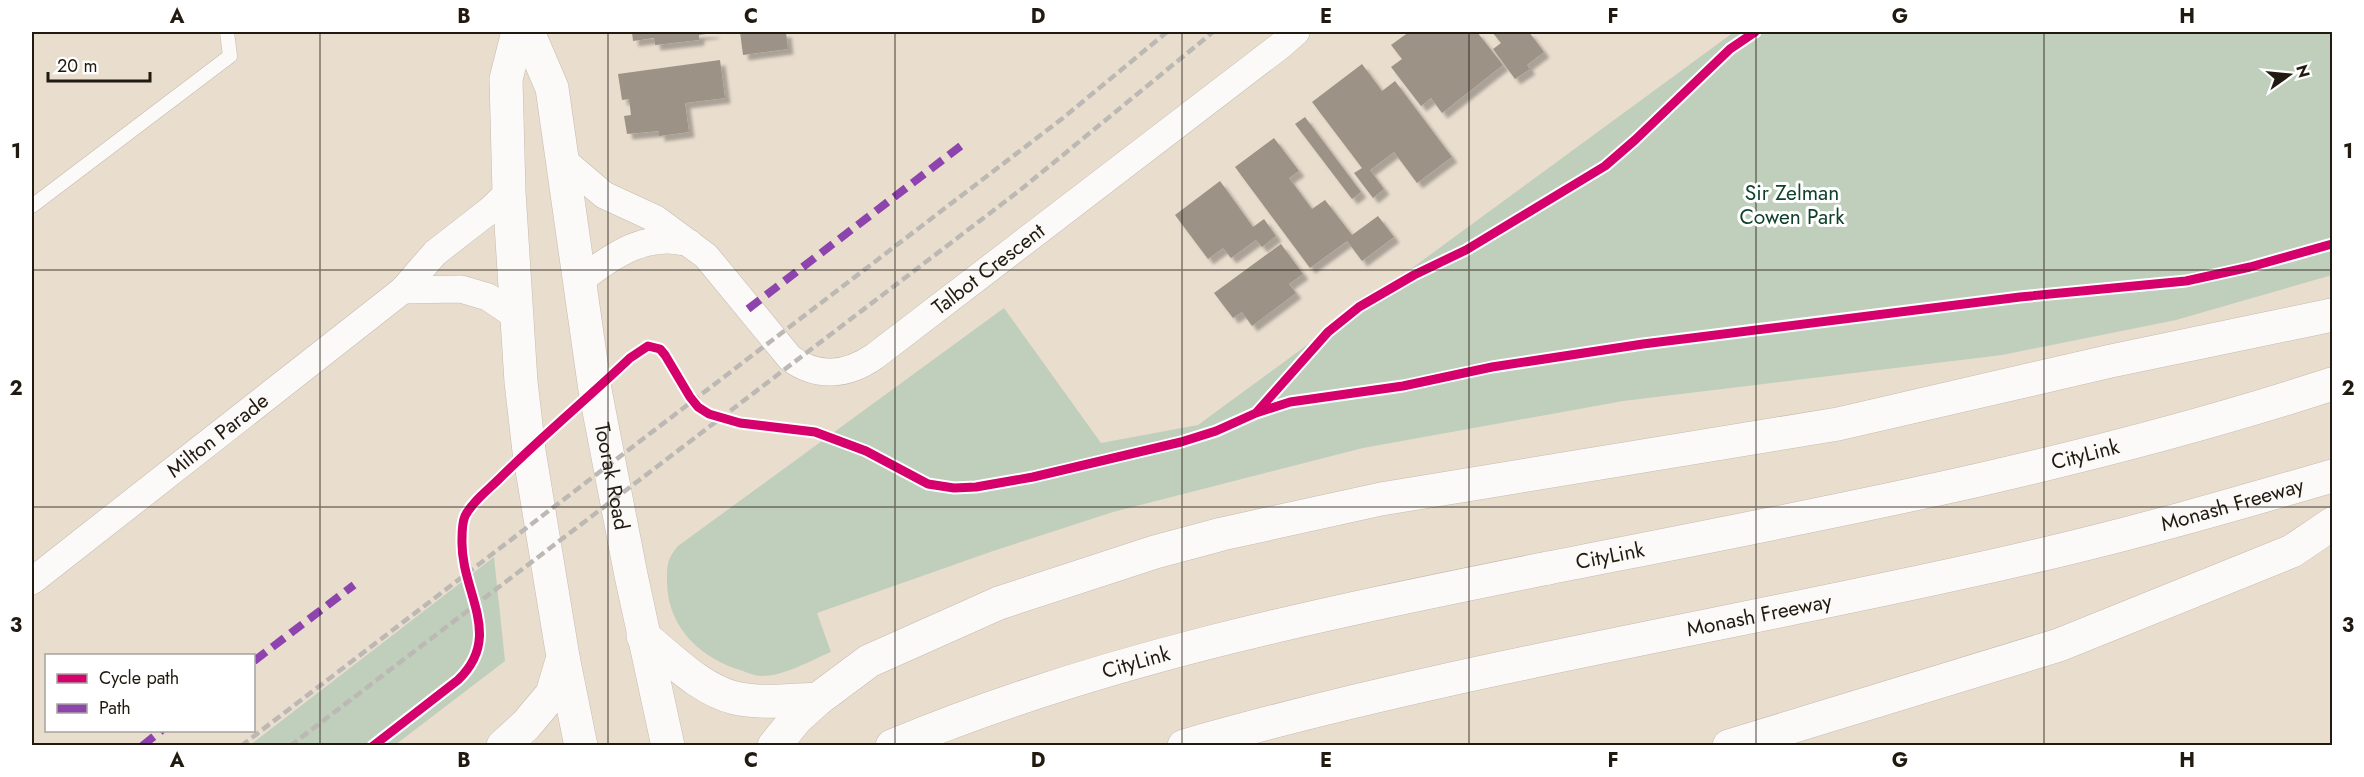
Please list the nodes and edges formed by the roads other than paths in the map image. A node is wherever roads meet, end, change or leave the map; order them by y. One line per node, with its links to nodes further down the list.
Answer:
1 (227, 32): 7 (lane)
2 (518, 32): 6 (main road)
3 (528, 32): 5 (main road, Toorak Road)
4 (1296, 32): 8 (street, Talbot Crescent)
5 (563, 160): 8 (street, Talbot Crescent); 9 (main road, Toorak Road)
6 (509, 192): 10 (street, Milton Parade); 12 (main road)
7 (32, 206)
8 (690, 243): 9 (street)
9 (579, 281): 17 (main road, Toorak Road)
10 (403, 290): 12 (street); 16 (street, Milton Parade)
11 (2332, 315): 19 (main road)
12 (516, 316): 18 (main road)
13 (2332, 384): 24 (main road, CityLink)
14 (2332, 476): 25 (main road, Monash Freeway)
15 (2332, 524): 26 (main road)
16 (32, 581)
17 (643, 636): 19 (main road); 23 (main road, Toorak Road)
18 (563, 657): 21 (main road); 22 (main road)
19 (818, 699): 20 (main road)
20 (775, 743)
21 (503, 746)
22 (581, 746)
23 (668, 746)
24 (892, 746)
25 (1184, 746)
26 (1729, 746)

